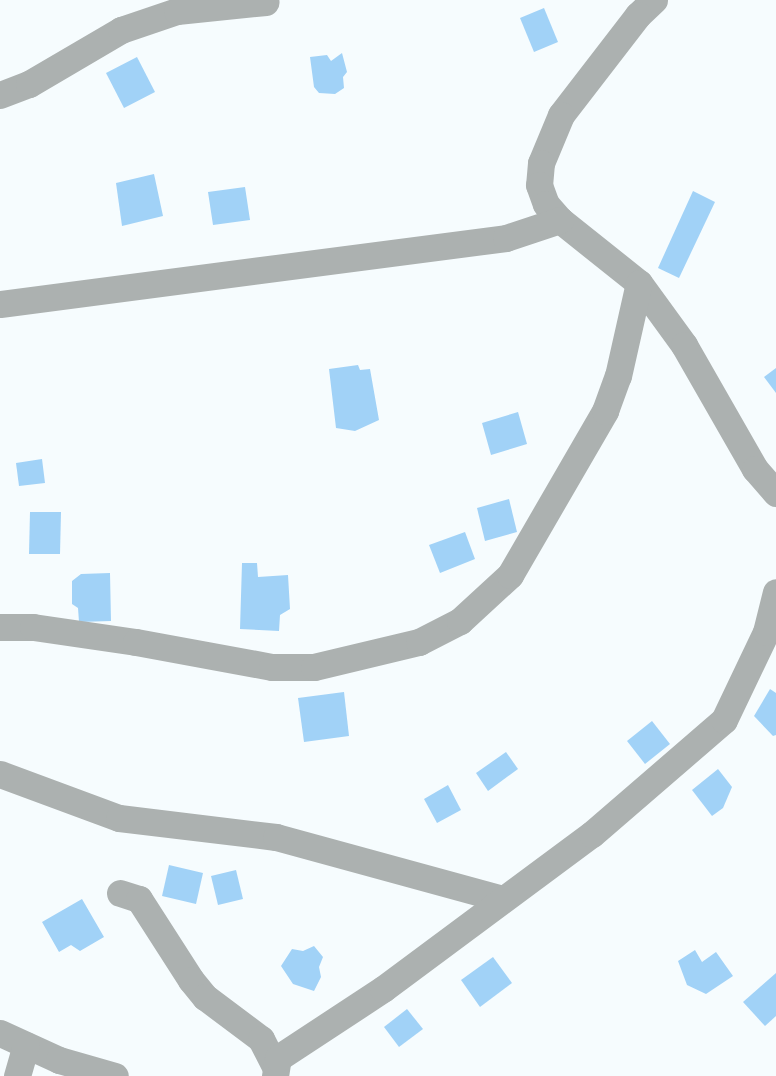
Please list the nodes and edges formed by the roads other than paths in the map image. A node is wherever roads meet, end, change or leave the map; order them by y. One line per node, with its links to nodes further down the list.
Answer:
1 (654, 0): 4 (street)
2 (266, 2): 3 (street)
3 (0, 95)
4 (560, 220): 5 (street); 6 (street)
5 (639, 283): 7 (street); 9 (street)
6 (0, 304)
7 (776, 493)
8 (776, 592): 12 (street)
9 (0, 627)
10 (0, 774): 12 (street)
11 (120, 893): 15 (street)
12 (504, 899): 15 (street)
13 (0, 1033): 14 (street)
14 (26, 1045): 16 (street); 17 (street)
15 (275, 1071)
16 (17, 1076)
17 (115, 1076)

